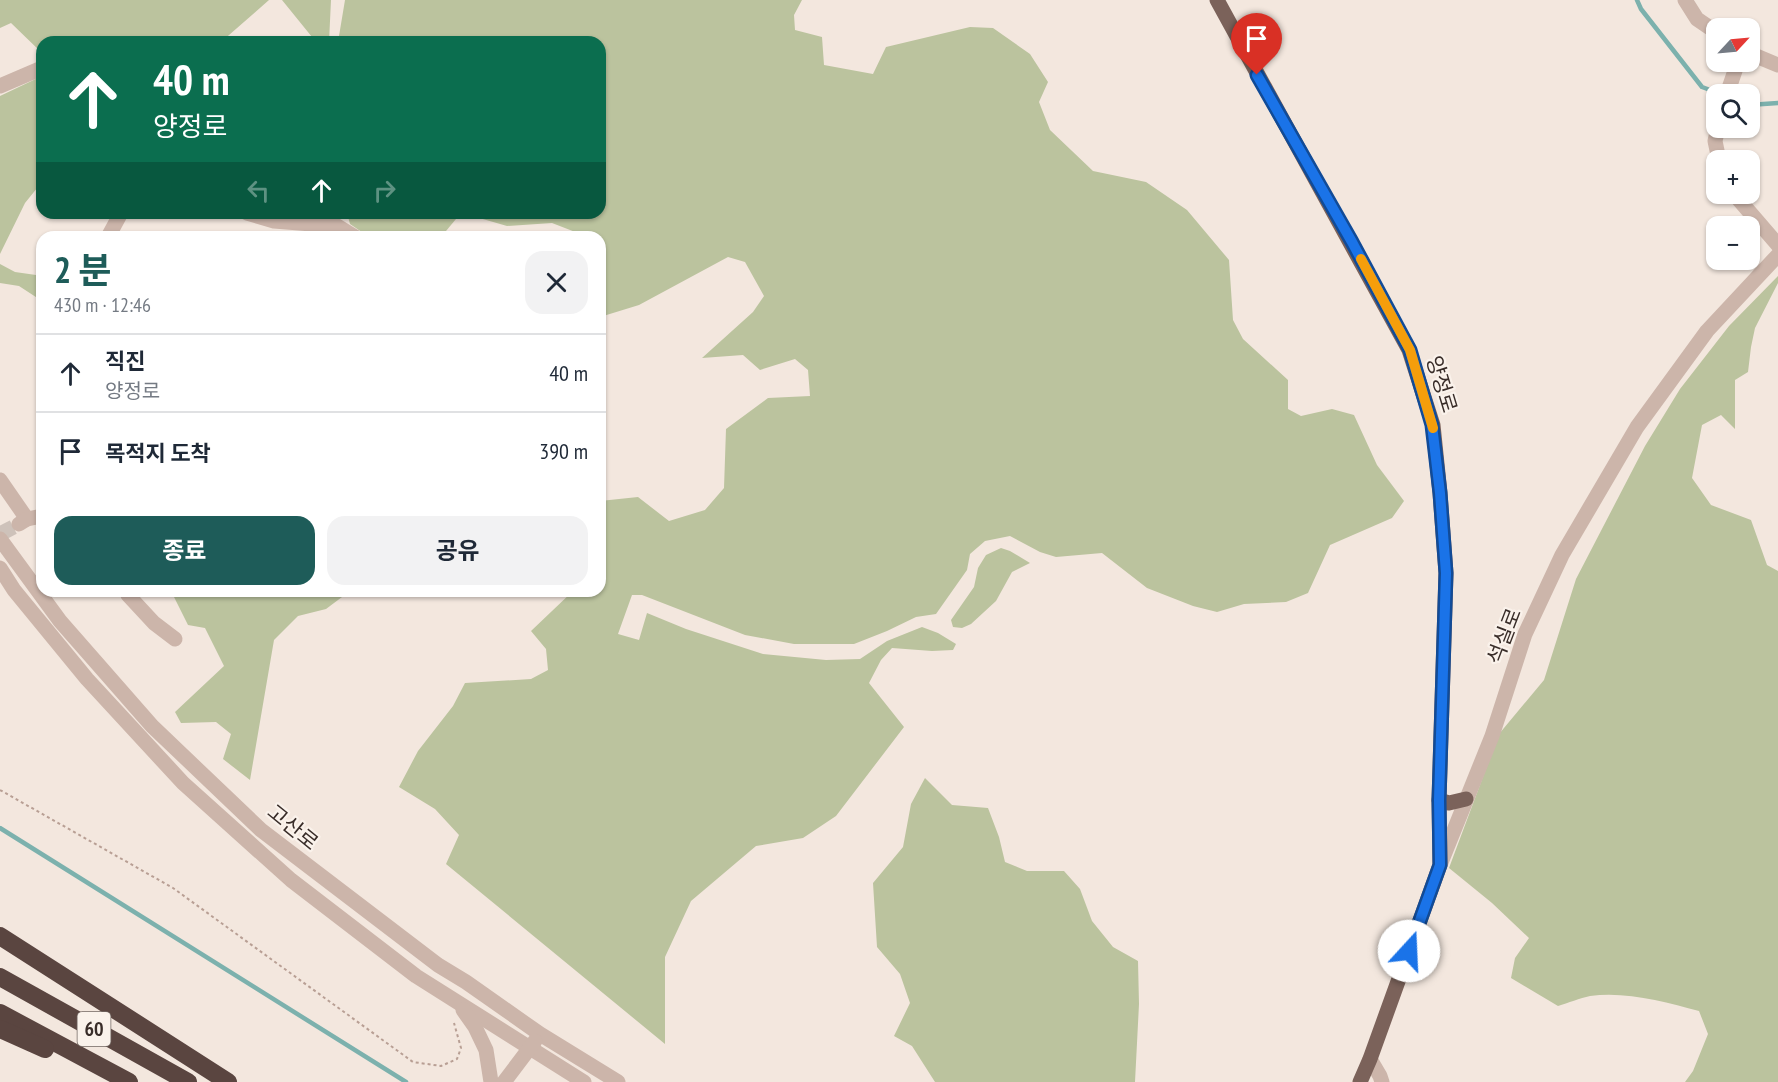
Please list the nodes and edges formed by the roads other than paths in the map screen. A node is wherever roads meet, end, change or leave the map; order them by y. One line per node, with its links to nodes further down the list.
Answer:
1 (1217, 0): 22 (main road, 양정로)
2 (1685, 0): 3 (street)
3 (1706, 25)
4 (1760, 58): 5 (street)
5 (1778, 65)
6 (36, 71): 7 (street)
7 (0, 86)
8 (1743, 204): 11 (street)
9 (270, 219): 10 (street)
10 (345, 231)
11 (1778, 245)
12 (1778, 255): 21 (street, 석실로)
13 (0, 480): 14 (street)
14 (29, 519)
15 (0, 539): 17 (street, 고산로)
16 (0, 568): 26 (street, 고산로)
17 (36, 588)
18 (42, 597): 29 (street, 고산로)
19 (131, 597): 20 (street)
20 (175, 639)
21 (1466, 799): 22 (main road); 23 (street, 석실로)
22 (1439, 800): 23 (main road, 양정로)
23 (1440, 865): 31 (main road, 석실로)
24 (0, 936): 35 (highway)
25 (0, 977): 34 (highway, 60)
26 (461, 1007): 30 (street, 고산로); 36 (street)
27 (0, 1013): 33 (highway, 60)
28 (0, 1029): 32 (highway)
29 (540, 1035): 30 (street); 39 (street, 고산로)
30 (530, 1048): 37 (street); 38 (street, 고산로)
31 (1370, 1059): 40 (main road, 석실로); 41 (street)
32 (121, 1082)
33 (129, 1082)
34 (188, 1082)
35 (228, 1082)
36 (491, 1082)
37 (504, 1082)
38 (584, 1082)
39 (618, 1082)
40 (1360, 1082)
41 (1382, 1082)

